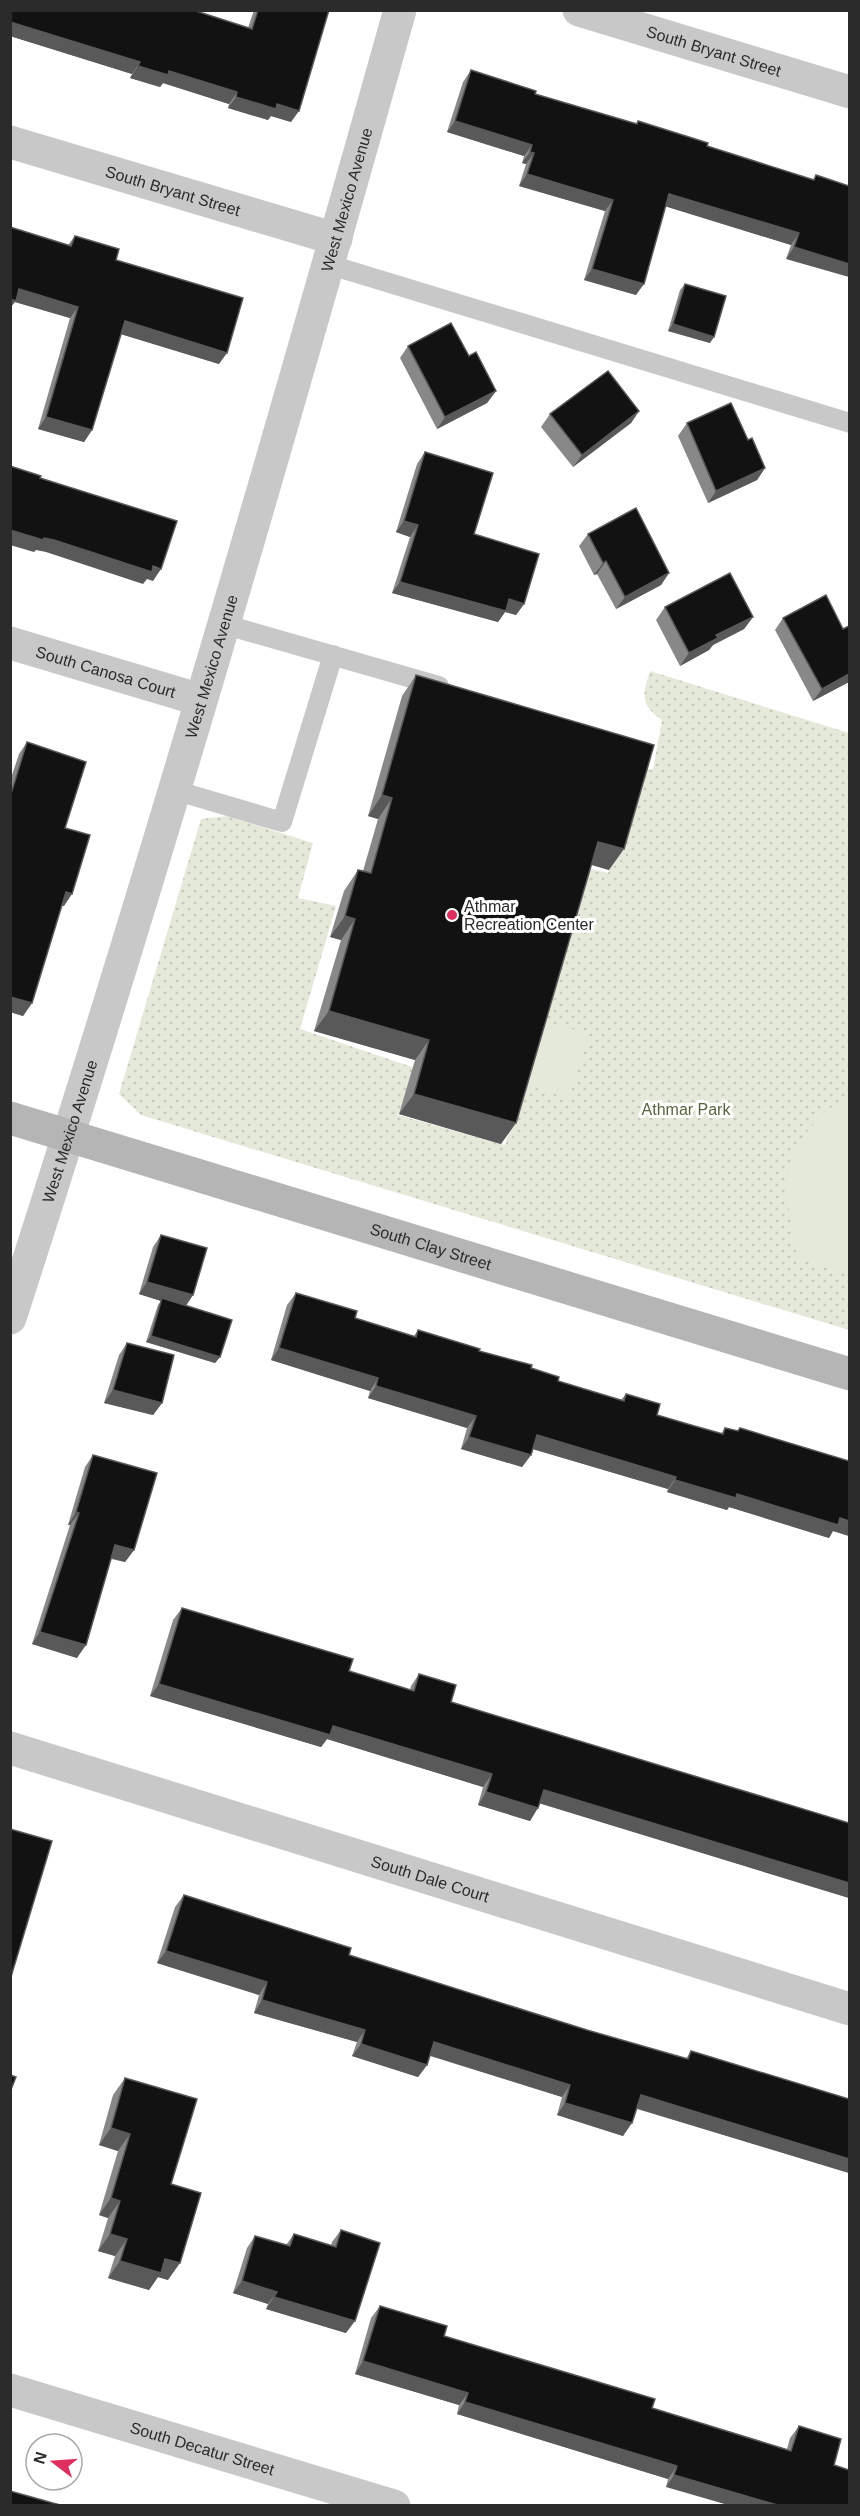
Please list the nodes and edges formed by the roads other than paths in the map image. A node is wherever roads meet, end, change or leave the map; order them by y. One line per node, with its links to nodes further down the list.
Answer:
1 (400, 10): 5 (street, West Mexico Avenue)
2 (579, 10): 3 (street, South Bryant Street)
3 (849, 92)
4 (10, 142): 5 (street, South Bryant Street)
5 (331, 252): 6 (lane); 7 (street, West Mexico Avenue)
6 (849, 423)
7 (223, 624): 9 (lane); 11 (street, West Mexico Avenue)
8 (10, 643): 11 (street, South Canosa Court)
9 (333, 656): 10 (lane); 12 (lane)
10 (460, 692)
11 (201, 700): 12 (street, West Mexico Avenue)
12 (174, 790): 14 (street, West Mexico Avenue)
13 (10, 1118): 14 (street, South Clay Street)
14 (69, 1136): 15 (street, West Mexico Avenue); 16 (street, South Clay Street)
15 (10, 1318)
16 (849, 1374)
17 (10, 1748): 18 (street, South Dale Court)
18 (849, 2009)
19 (10, 2390): 20 (street, South Decatur Street)
20 (323, 2495): 21 (street, South Decatur Street)
21 (394, 2505)

